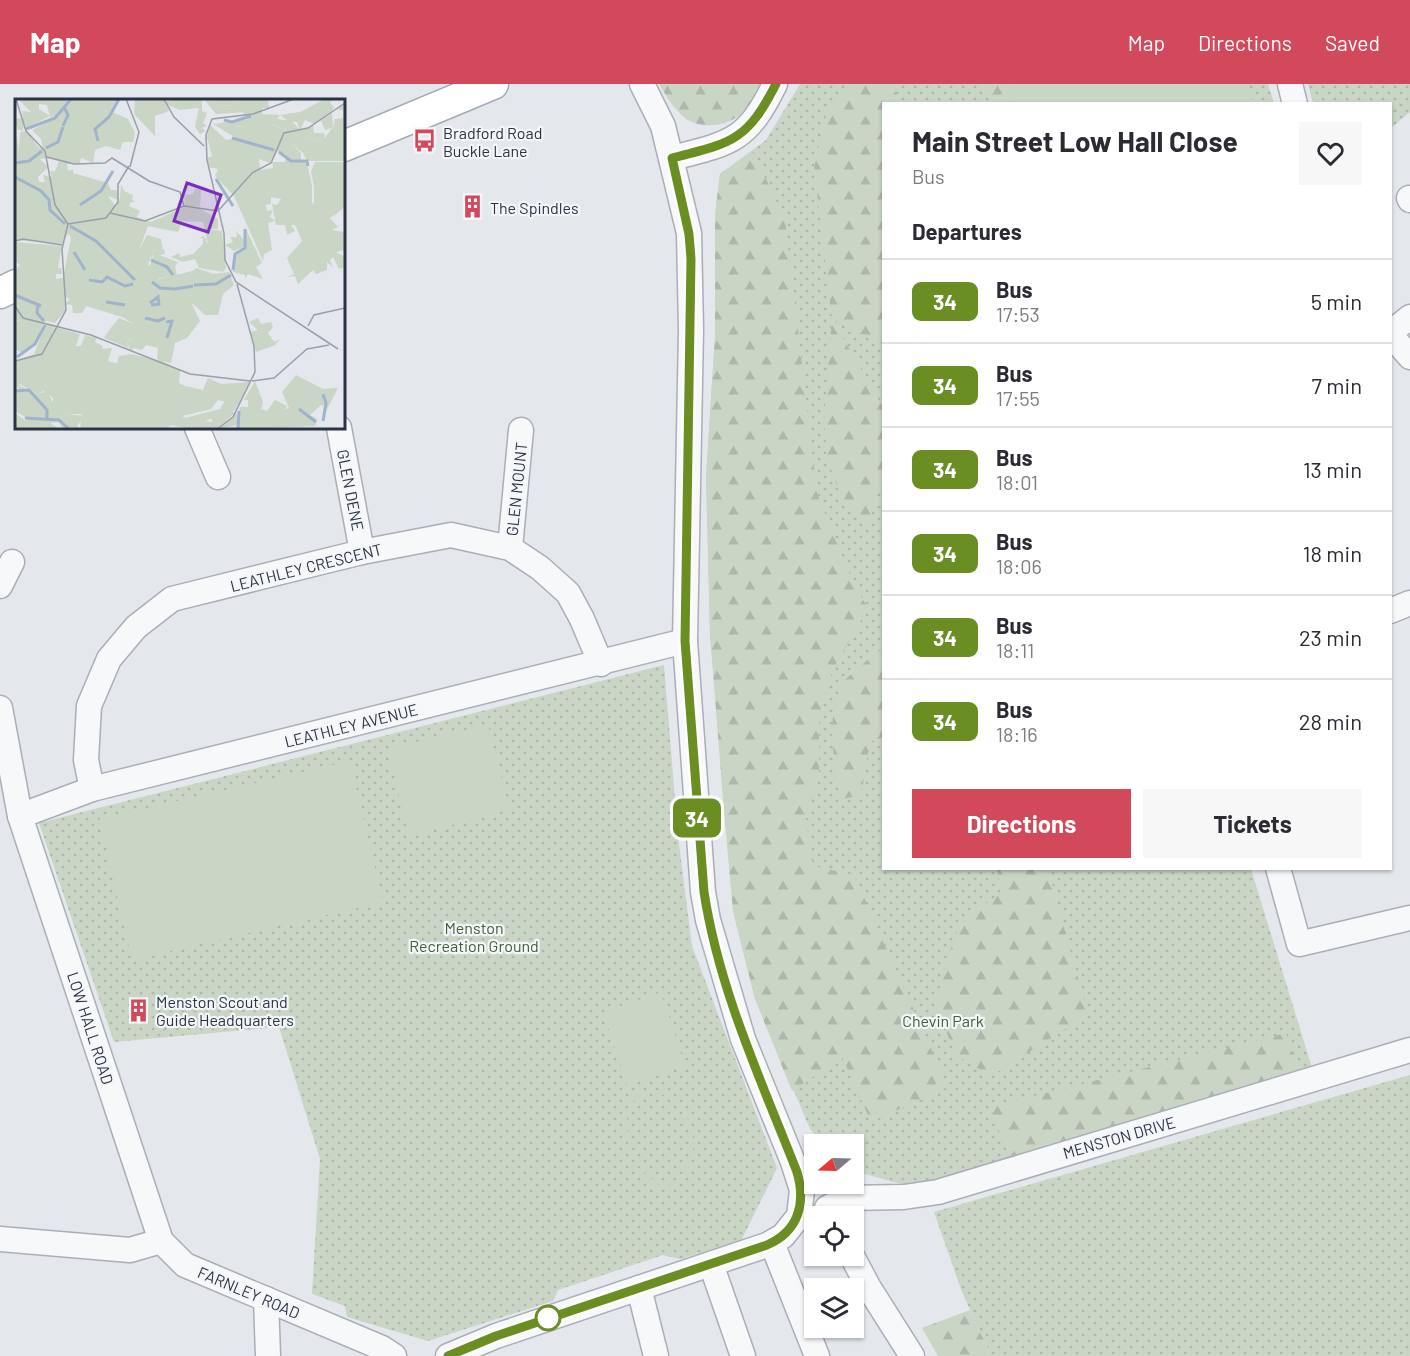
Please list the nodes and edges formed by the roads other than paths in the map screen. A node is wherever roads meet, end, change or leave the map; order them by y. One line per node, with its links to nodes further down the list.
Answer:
1 (493, 84): 6 (main road)
2 (642, 84): 7 (street)
3 (776, 84): 7 (street)
4 (1290, 84): 5 (street)
5 (1294, 102)
6 (345, 146)
7 (672, 158): 24 (street)
8 (15, 286): 9 (main road)
9 (0, 293)
10 (1410, 316): 11 (street)
11 (1392, 332)
12 (1392, 336): 13 (street)
13 (1410, 357)
14 (197, 429): 17 (street)
15 (339, 429): 19 (street, GLEN DENE)
16 (521, 430): 18 (street, GLEN MOUNT)
17 (218, 477)
18 (510, 548): 19 (street, LEATHLEY CRESCENT); 25 (street, LEATHLEY CRESCENT)
19 (362, 552): 27 (street, LEATHLEY CRESCENT)
20 (12, 562): 21 (street)
21 (0, 586)
22 (1410, 605): 23 (street)
23 (1392, 610)
24 (685, 641): 25 (street, LEATHLEY AVENUE); 32 (street)
25 (601, 664): 27 (street, LEATHLEY AVENUE)
26 (0, 708): 28 (street, LOW HALL ROAD)
27 (92, 789): 28 (street, LEATHLEY AVENUE)
28 (10, 811): 36 (street, LOW HALL ROAD)
29 (1279, 870): 30 (street)
30 (1410, 918)
31 (1410, 1050): 34 (street, MENSTON DRIVE)
32 (802, 1190): 33 (street); 37 (street)
33 (825, 1206)
34 (836, 1206)
35 (0, 1239): 36 (street)
36 (161, 1241): 41 (street, FARNLEY ROAD)
37 (772, 1243): 38 (street); 47 (street)
38 (711, 1264): 40 (street); 46 (street)
39 (857, 1266): 48 (street)
40 (639, 1288): 44 (street); 45 (street)
41 (266, 1299): 42 (street); 43 (street, FARNLEY ROAD)
42 (268, 1356)
43 (394, 1356)
44 (448, 1356)
45 (656, 1356)
46 (743, 1356)
47 (817, 1356)
48 (912, 1356)

